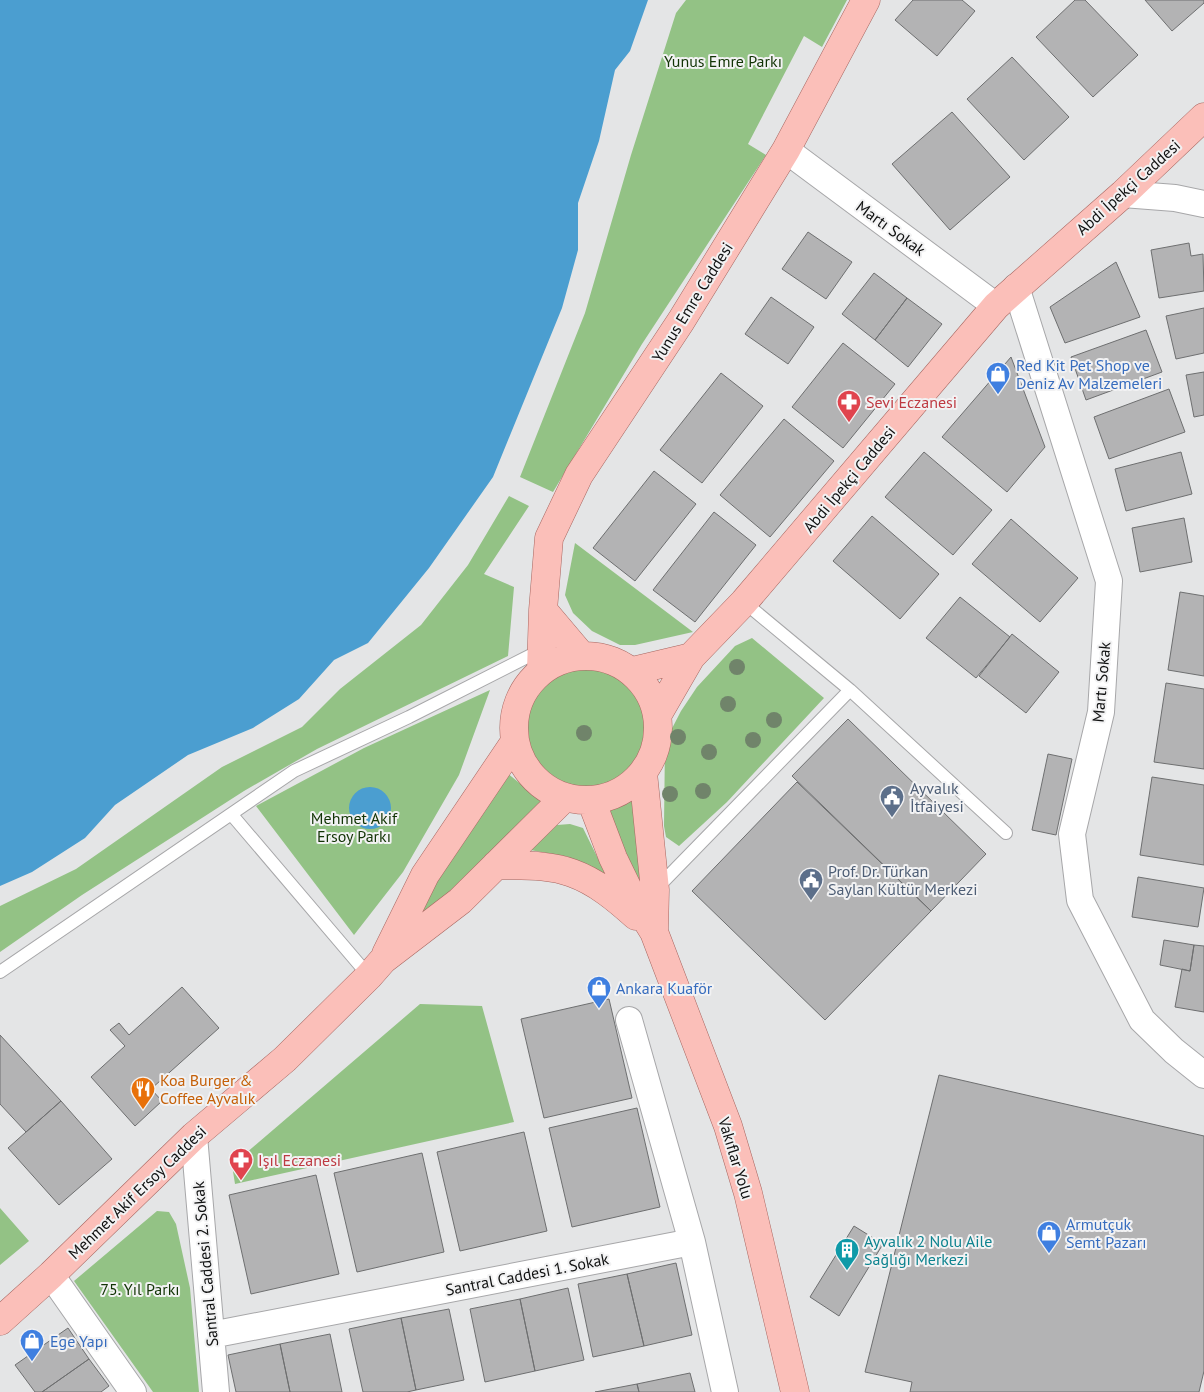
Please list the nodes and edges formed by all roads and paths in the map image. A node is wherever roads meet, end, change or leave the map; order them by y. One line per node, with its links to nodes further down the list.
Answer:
1 (866, 0): 3 (main road, Yunus Emre Caddesi)
2 (1204, 117): 4 (main road, Abdi İpekçi Caddesi)
3 (786, 150): 7 (street, Martı Sokak); 9 (main road, Yunus Emre Caddesi)
4 (1124, 194): 5 (street); 6 (main road, Abdi İpekçi Caddesi)
5 (1204, 204)
6 (1016, 287): 7 (main road, Abdi İpekçi Caddesi); 27 (street, Martı Sokak)
7 (996, 306): 8 (main road, Abdi İpekçi Caddesi)
8 (744, 602): 11 (main road, Abdi İpekçi Caddesi); 14 (lane)
9 (543, 610): 10 (main road); 12 (main road, Yunus Emre Caddesi)
10 (581, 655): 12 (main road); 13 (main road)
11 (691, 657): 13 (main road); 15 (main road, Abdi İpekçi Caddesi)
12 (541, 660): 16 (main road); 19 (lane)
13 (632, 671): 15 (main road)
14 (850, 690): 20 (lane); 22 (lane)
15 (658, 714): 17 (main road)
16 (514, 743): 18 (main road); 24 (main road)
17 (643, 774): 18 (main road); 22 (main road, Vakıflar Yolu)
18 (578, 799): 21 (main road); 23 (main road, Vakıflar Yolu)
19 (232, 815): 24 (lane); 25 (lane)
20 (1006, 832)
21 (496, 865): 23 (main road, Vakıflar Yolu); 24 (main road)
22 (655, 890): 23 (main road, Vakıflar Yolu)
23 (654, 932): 36 (main road, Vakıflar Yolu)
24 (376, 968): 28 (main road, Mehmet Akif Ersoy Caddesi)
25 (0, 972)
26 (628, 1020): 29 (street)
27 (1204, 1075)
28 (194, 1136): 30 (main road, Mehmet Akif Ersoy Caddesi); 32 (street, Santral Caddesi 2. Sokak)
29 (692, 1242): 32 (street, Santral Caddesi 1. Sokak); 35 (street)
30 (51, 1275): 31 (main road, Mehmet Akif Ersoy Caddesi); 33 (street)
31 (0, 1321)
32 (211, 1336): 34 (street, Santral Caddesi 2. Sokak)
33 (133, 1392)
34 (216, 1392)
35 (726, 1392)
36 (795, 1392)

